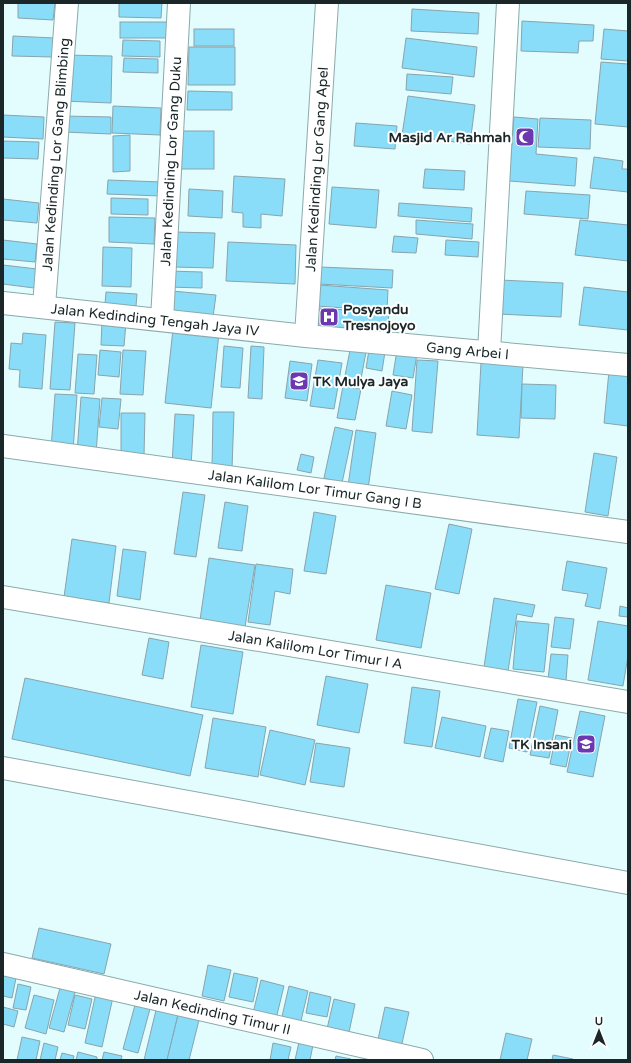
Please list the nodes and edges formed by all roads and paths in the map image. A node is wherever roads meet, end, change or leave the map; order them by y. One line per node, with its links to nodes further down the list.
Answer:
1 (66, 3): 6 (street, Jalan Kedinding Lor Gang Blimbing)
2 (179, 3): 7 (street, Jalan Kedinding Lor Gang Duku)
3 (326, 3): 8 (street, Jalan Kedinding Lor Gang Apel)
4 (508, 3): 9 (street)
5 (3, 303): 6 (street, Jalan Kedinding Tengah Jaya IV)
6 (44, 306): 7 (street, Jalan Kedinding Tengah Jaya IV)
7 (162, 320): 8 (street, Jalan Kedinding Tengah Jaya IV)
8 (306, 336): 9 (street, Gang Arbei I)
9 (489, 352): 10 (street, Gang Arbei I)
10 (628, 365)
11 (3, 446): 12 (street, Jalan Kalilom Lor Timur Gang I B)
12 (628, 532)
13 (3, 596): 14 (street, Jalan Kalilom Lor Timur I A)
14 (628, 702)
15 (3, 768): 16 (street)
16 (628, 883)
17 (3, 964): 18 (street, Jalan Kedinding Timur II)
18 (422, 1060)

